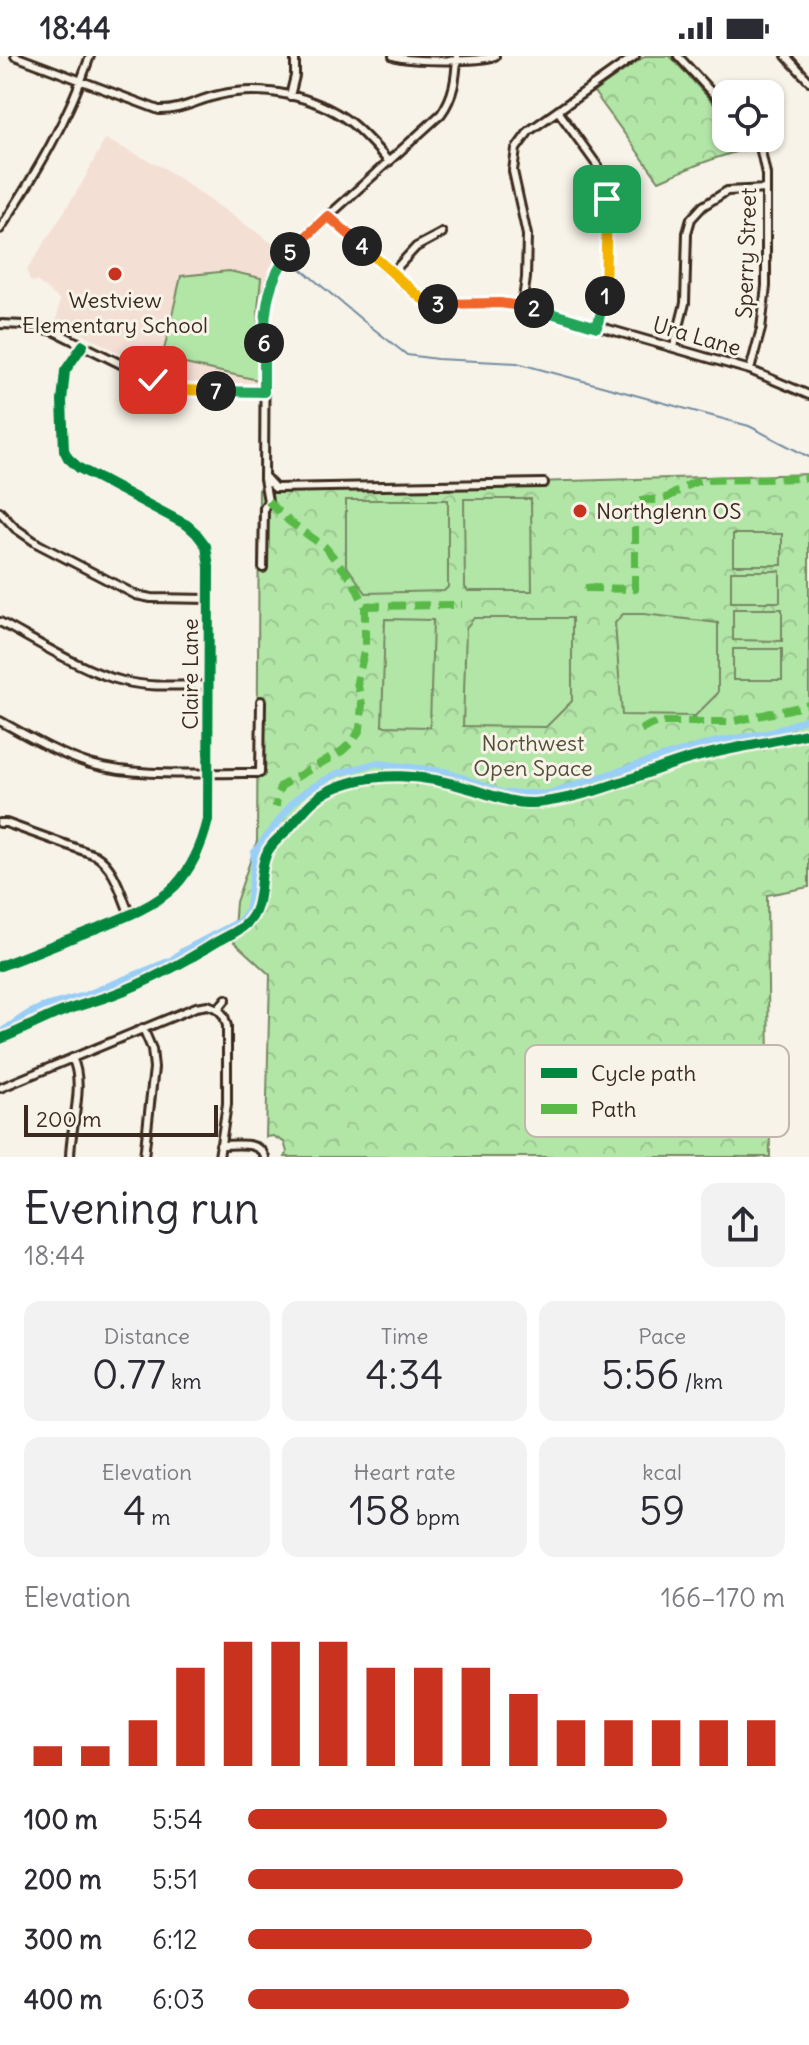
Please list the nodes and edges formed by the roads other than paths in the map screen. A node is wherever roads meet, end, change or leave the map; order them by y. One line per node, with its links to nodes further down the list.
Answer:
1 (15, 56): 10 (street)
2 (90, 56): 10 (street)
3 (295, 56): 13 (street)
4 (393, 56): 9 (street)
5 (495, 56): 9 (street)
6 (635, 56): 14 (street)
7 (678, 56): 12 (street)
8 (786, 56): 11 (street)
9 (457, 58): 16 (street)
10 (81, 81): 13 (street); 19 (street)
11 (809, 81)
12 (712, 93)
13 (290, 96): 16 (street)
14 (558, 111): 22 (street); 24 (street)
15 (761, 152): 17 (street, Sperry Street)
16 (389, 162): 18 (street)
17 (766, 189): 26 (street); 27 (street, Sperry Street)
18 (328, 216): 21 (street, Ura Lane); 28 (street)
19 (0, 229)
20 (442, 233): 21 (street)
21 (392, 273): 22 (street, Ura Lane)
22 (522, 306): 24 (street, Ura Lane)
23 (0, 324): 25 (street)
24 (597, 327): 26 (street, Ura Lane)
25 (83, 345): 28 (street); 34 (street, Claire Lane)
26 (674, 347): 27 (street, Ura Lane)
27 (750, 370): 29 (street, Ura Lane)
28 (264, 392): 30 (street)
29 (809, 395)
30 (264, 476): 31 (street); 33 (street)
31 (544, 483)
32 (0, 512): 34 (street)
33 (263, 568)
34 (210, 599): 36 (street, Claire Lane)
35 (0, 622): 36 (street)
36 (209, 685): 39 (street, Claire Lane)
37 (261, 701): 39 (street)
38 (0, 721): 39 (street)
39 (210, 772): 41 (street, Claire Lane)
40 (0, 823): 41 (street)
41 (130, 915): 42 (street, Claire Lane)
42 (0, 966)
43 (226, 999): 44 (street)
44 (218, 1009): 45 (street); 48 (street)
45 (143, 1028): 46 (street); 50 (street)
46 (72, 1058): 47 (street); 49 (street)
47 (0, 1088)
48 (220, 1145): 51 (street); 52 (street)
49 (70, 1157)
50 (144, 1157)
51 (219, 1157)
52 (265, 1157)

